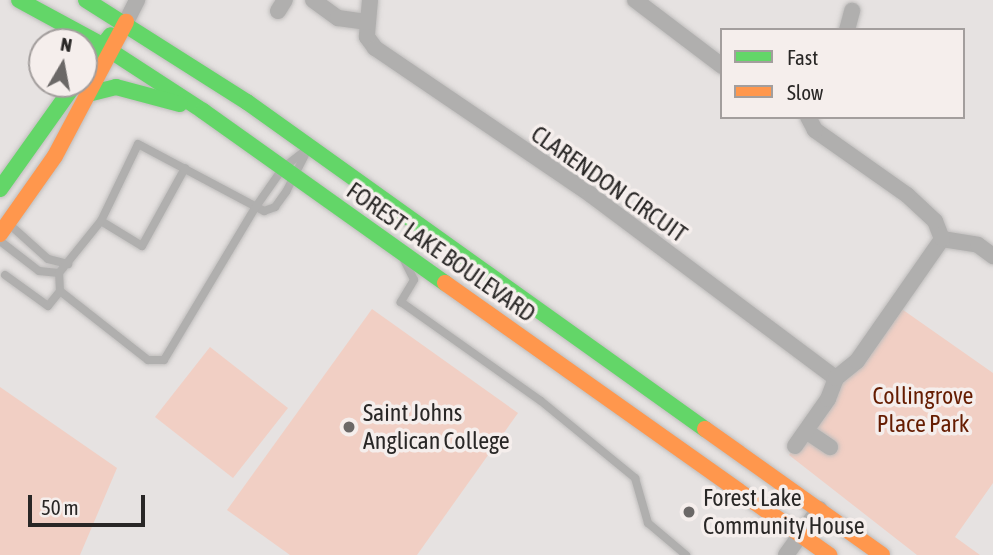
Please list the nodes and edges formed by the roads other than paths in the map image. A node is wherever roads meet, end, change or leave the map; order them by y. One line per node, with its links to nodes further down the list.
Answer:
1 (19, 0): 10 (main road, FOREST LAKE BOULEVARD)
2 (86, 0): 8 (main road, FOREST LAKE BOULEVARD)
3 (137, 0): 8 (street)
4 (313, 0): 9 (street)
5 (370, 0): 9 (street)
6 (635, 0): 16 (street)
7 (850, 6): 11 (street)
8 (126, 22): 13 (main road); 24 (main road, FOREST LAKE BOULEVARD)
9 (366, 22): 39 (street, CLARENDON CIRCUIT)
10 (60, 28)
11 (847, 28)
12 (98, 45): 13 (main road, FOREST LAKE BOULEVARD)
13 (106, 48): 14 (main road); 15 (main road); 21 (main road, FOREST LAKE BOULEVARD)
14 (98, 56)
15 (98, 62)
16 (720, 64)
17 (98, 88): 21 (main road)
18 (58, 98): 23 (main road)
19 (74, 98): 23 (main road)
20 (78, 98): 30 (main road)
21 (203, 111): 26 (main road, FOREST LAKE BOULEVARD)
22 (809, 119): 31 (street)
23 (51, 123): 27 (main road)
24 (309, 147): 26 (lane); 26 (lane); 43 (main road, FOREST LAKE BOULEVARD)
25 (185, 168): 28 (lane); 29 (lane); 29 (lane)
26 (290, 173): 28 (lane); 28 (lane); 33 (main road, FOREST LAKE BOULEVARD)
27 (0, 189)
28 (256, 208): 38 (lane)
29 (101, 221): 35 (lane)
30 (3, 226): 35 (lane)
31 (942, 239): 34 (street); 39 (street)
32 (0, 241): 36 (lane)
33 (400, 251): 44 (main road, FOREST LAKE BOULEVARD); 45 (lane)
34 (993, 256)
35 (68, 264): 36 (lane)
36 (59, 273): 38 (lane)
37 (5, 275): 38 (lane)
38 (60, 291)
39 (836, 378): 40 (street)
40 (806, 431): 41 (street); 42 (street)
41 (794, 446)
42 (830, 447)
43 (819, 509): 44 (street); 48 (main road, FOREST LAKE BOULEVARD)
44 (800, 534): 46 (street); 47 (main road, FOREST LAKE BOULEVARD)
45 (686, 555)
46 (786, 555)
47 (829, 555)
48 (882, 555)

